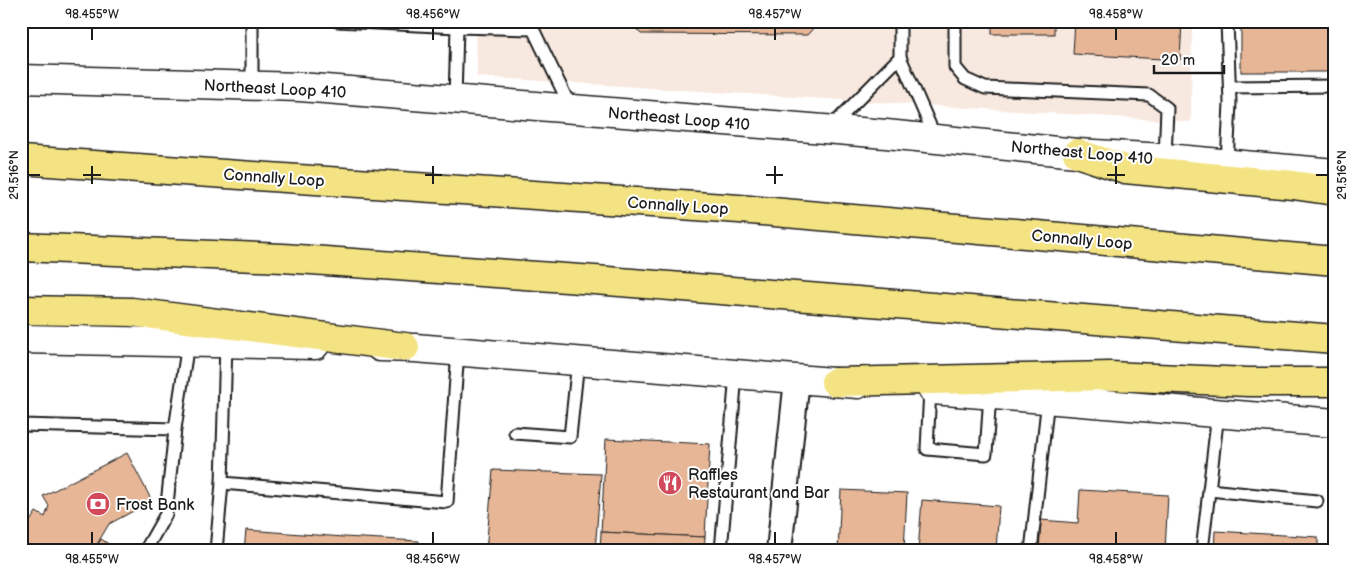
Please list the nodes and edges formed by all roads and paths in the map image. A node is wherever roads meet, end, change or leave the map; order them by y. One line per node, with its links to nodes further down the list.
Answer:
1 (252, 21): 9 (lane)
2 (337, 21): 6 (lane)
3 (900, 21): 7 (lane)
4 (955, 21): 17 (lane)
5 (1227, 21): 11 (lane)
6 (457, 24): 12 (lane); 13 (lane)
7 (900, 57): 14 (lane); 15 (lane)
8 (21, 79): 9 (main road, Northeast Loop 410)
9 (252, 86): 12 (main road, Northeast Loop 410)
10 (1335, 86): 11 (lane)
11 (1230, 87): 19 (lane)
12 (455, 100): 13 (main road, Northeast Loop 410)
13 (572, 109): 14 (main road, Northeast Loop 410)
14 (829, 130): 15 (main road, Northeast Loop 410)
15 (936, 138): 16 (main road, Northeast Loop 410)
16 (1076, 153): 17 (main road, Northeast Loop 410); 21 (highway)
17 (1165, 158): 19 (main road, Northeast Loop 410)
18 (21, 160): 23 (highway, Connally Loop)
19 (1227, 164): 20 (main road, Northeast Loop 410)
20 (1335, 172)
21 (1335, 191)
22 (21, 246): 26 (highway)
23 (1335, 261)
24 (21, 310): 29 (highway)
25 (21, 339): 27 (main road)
26 (1335, 339)
27 (188, 342): 28 (main road); 42 (lane)
28 (226, 343): 29 (main road); 44 (lane)
29 (405, 347): 30 (main road)
30 (458, 351): 31 (main road); 44 (lane)
31 (578, 361): 32 (main road); 43 (lane)
32 (736, 374): 33 (main road); 49 (lane)
33 (797, 379): 34 (main road); 50 (street)
34 (835, 382): 36 (highway)
35 (1335, 382): 36 (highway)
36 (931, 384): 37 (main road); 37 (lane)
37 (990, 394): 38 (main road)
38 (1048, 399): 39 (main road); 51 (lane)
39 (1218, 413): 40 (main road); 45 (lane)
40 (1335, 423)
41 (21, 426): 42 (lane)
42 (175, 429): 47 (lane)
43 (515, 433)
44 (222, 483): 48 (lane)
45 (1209, 490): 46 (lane); 52 (lane)
46 (1317, 500)
47 (145, 551)
48 (216, 551)
49 (721, 551)
50 (780, 551)
51 (1031, 551)
52 (1202, 551)

